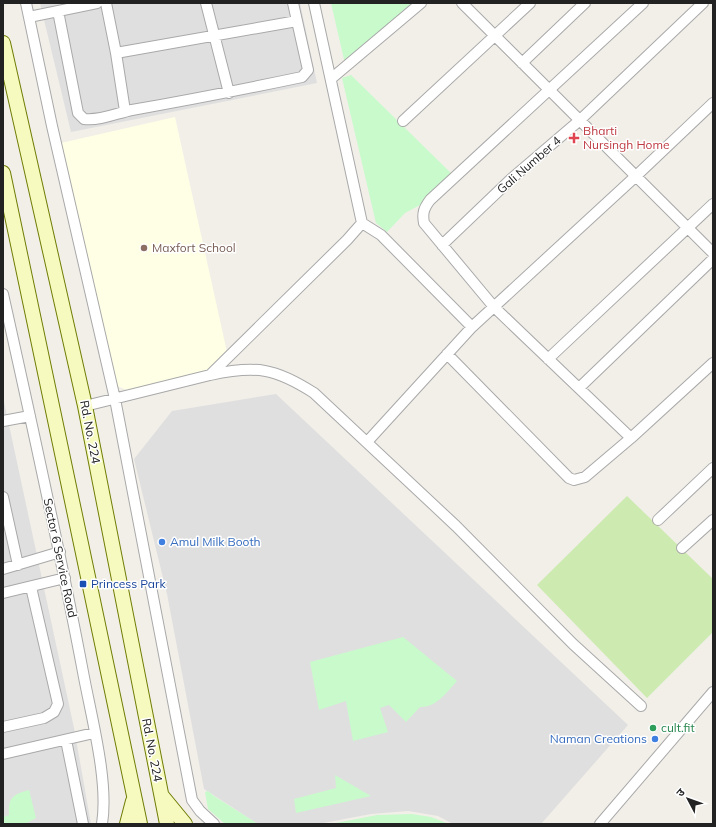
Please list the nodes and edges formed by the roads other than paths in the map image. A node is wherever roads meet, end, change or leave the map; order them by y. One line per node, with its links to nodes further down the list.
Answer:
1 (26, 3): 14 (street)
2 (98, 3): 13 (street)
3 (106, 3): 19 (street)
4 (206, 3): 16 (street)
5 (293, 3): 15 (street)
6 (314, 3): 21 (street)
7 (421, 3): 21 (street)
8 (462, 3): 17 (street)
9 (530, 3): 17 (street)
10 (585, 3): 20 (street)
11 (643, 3): 22 (street)
12 (703, 3): 26 (street, Gali Number 4)
13 (58, 11): 14 (street); 25 (street)
14 (29, 17): 44 (street)
15 (297, 20): 16 (street); 23 (street)
16 (214, 35): 19 (street); 23 (street)
17 (494, 36): 20 (street); 27 (street)
18 (3, 43): 45 (main road, Rd. No. 224)
19 (116, 53): 25 (street)
20 (522, 63): 22 (street)
21 (332, 78): 31 (street)
22 (549, 90): 26 (street); 33 (street)
23 (229, 93): 25 (street)
24 (713, 103): 29 (street)
25 (125, 111)
26 (580, 120): 29 (street); 33 (street, Gali Number 4)
27 (404, 121)
28 (3, 173): 69 (main road)
29 (636, 176): 32 (street); 37 (street)
30 (713, 204): 32 (street)
31 (362, 223): 38 (street); 42 (street)
32 (688, 228): 34 (street); 40 (street)
33 (442, 245): 37 (street)
34 (713, 253)
35 (713, 259): 43 (street)
36 (3, 294): 46 (street, Sector 6 Service Road)
37 (494, 307): 38 (street); 40 (street)
38 (472, 327): 39 (street)
39 (447, 354): 48 (street); 49 (street)
40 (548, 359): 43 (street)
41 (713, 363): 48 (street)
42 (210, 375): 44 (street); 49 (street)
43 (579, 388): 48 (street)
44 (115, 399): 45 (street); 76 (street)
45 (85, 406): 68 (main road, Rd. No. 224)
46 (30, 416): 47 (street); 56 (street, Sector 6 Service Road)
47 (3, 421)
48 (631, 438)
49 (367, 442): 63 (street)
50 (713, 468): 53 (street)
51 (3, 497): 52 (street)
52 (5, 511): 57 (street)
53 (658, 520)
54 (713, 520): 55 (street)
55 (682, 548)
56 (60, 552): 57 (street); 59 (street, Sector 6 Service Road)
57 (18, 565): 58 (street)
58 (3, 569)
59 (65, 578): 60 (street); 65 (street, Sector 6 Service Road)
60 (32, 587): 61 (street); 64 (street)
61 (3, 593)
62 (713, 692): 77 (street)
63 (641, 706)
64 (3, 727)
65 (94, 732): 66 (street); 71 (street, Sector 6 Service Road)
66 (66, 740): 67 (street); 70 (street)
67 (3, 754)
68 (161, 794): 74 (main road, Rd. No. 224); 75 (main road)
69 (134, 797): 72 (main road); 73 (main road)
70 (83, 824)
71 (102, 824)
72 (127, 824)
73 (140, 824)
74 (167, 824)
75 (185, 824)
76 (214, 824)
77 (600, 824)

